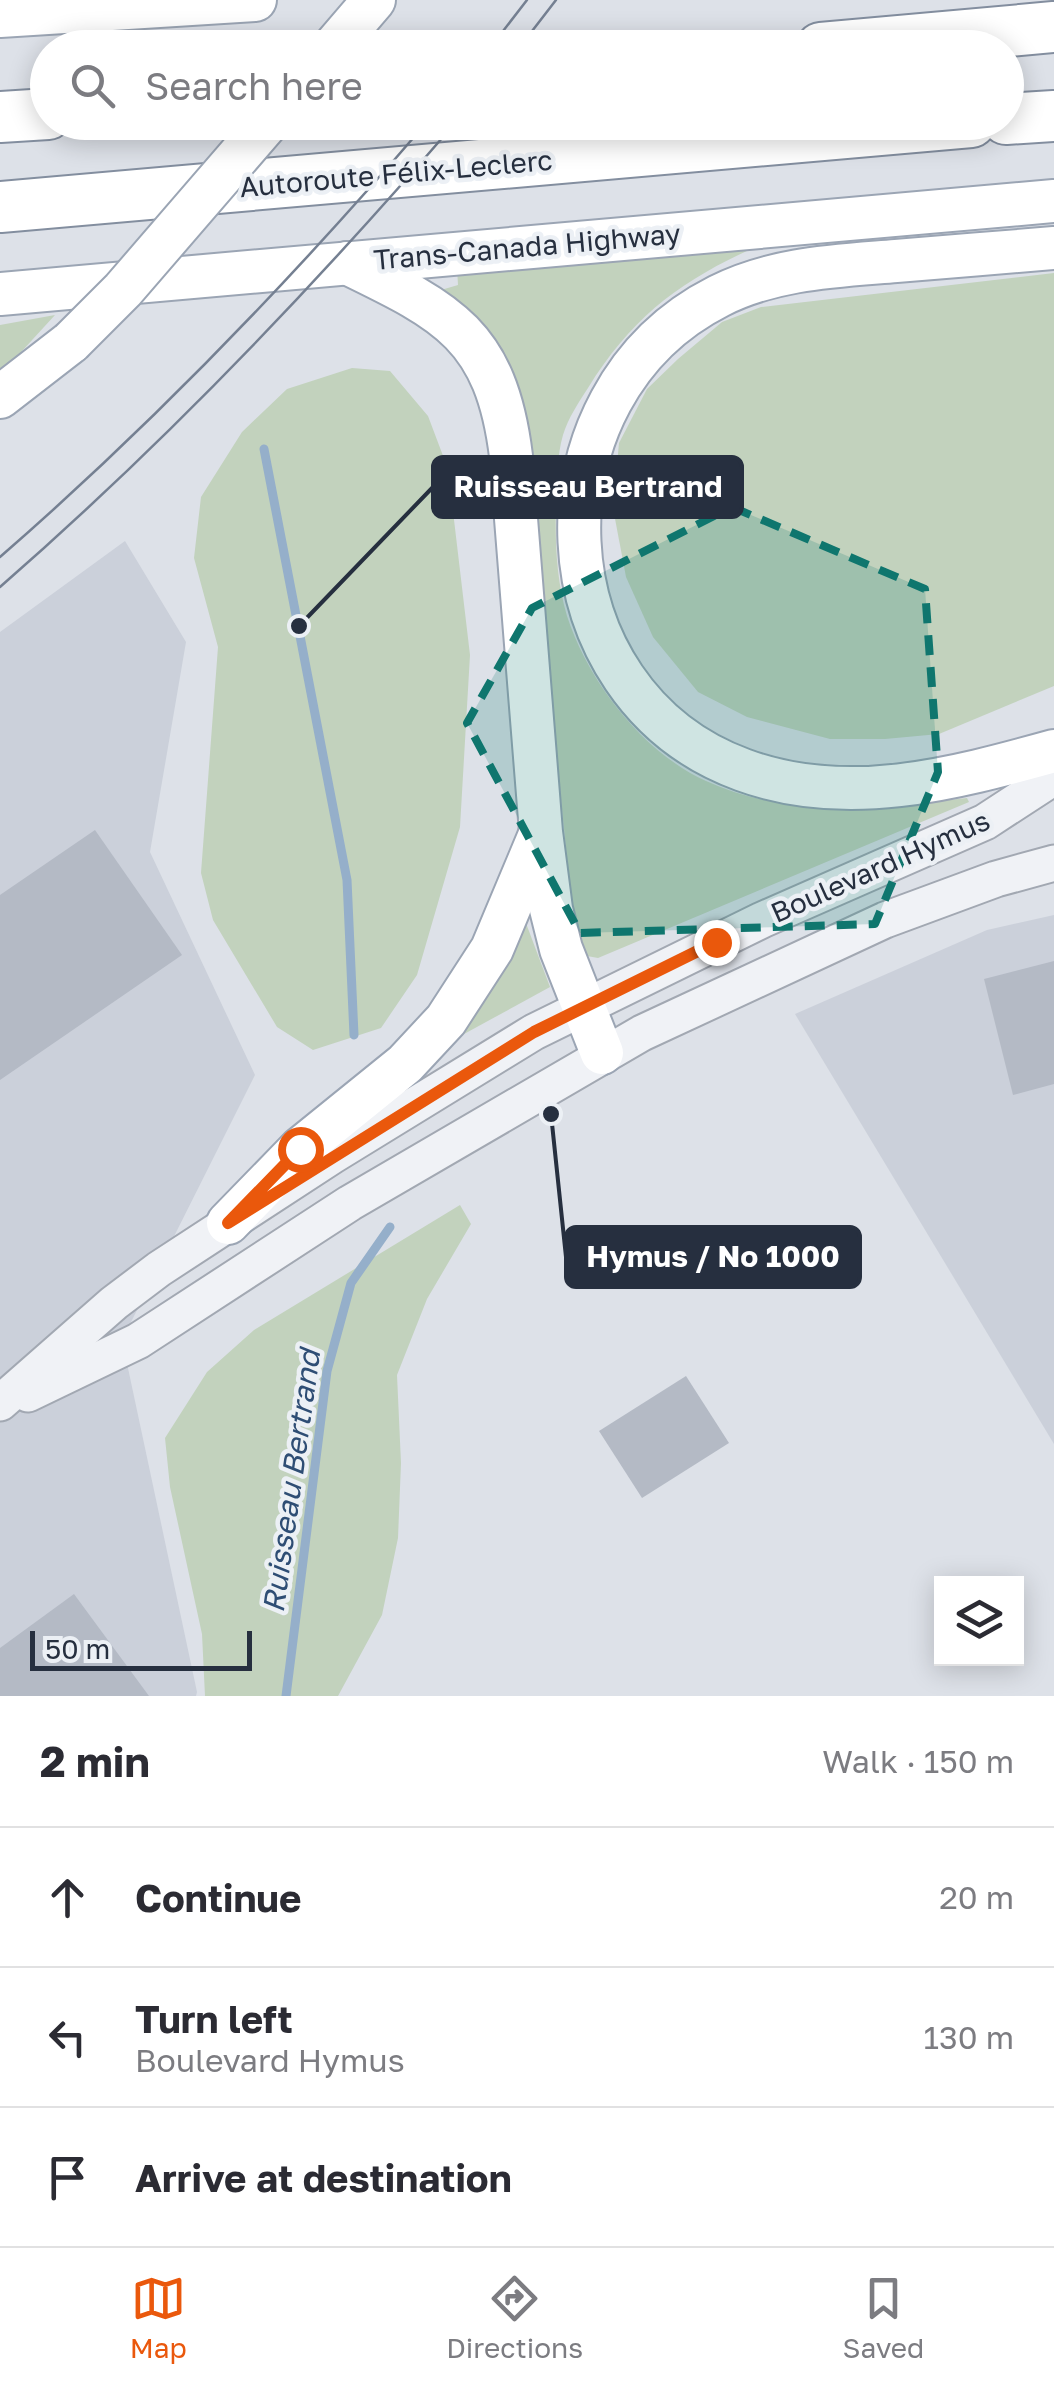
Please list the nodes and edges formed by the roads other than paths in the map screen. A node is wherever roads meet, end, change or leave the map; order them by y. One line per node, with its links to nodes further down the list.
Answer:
1 (255, 0): 3 (main road)
2 (374, 0): 5 (main road)
3 (0, 16)
4 (1054, 27): 6 (highway)
5 (348, 30)
6 (1021, 30)
7 (30, 115): 9 (highway)
8 (1054, 116): 10 (highway)
9 (0, 117)
10 (1024, 118)
11 (252, 140): 18 (main road, bridge)
12 (765, 140): 14 (highway, Autoroute Félix-Leclerc)
13 (1054, 201): 16 (main road, Trans-Canada Highway)
14 (0, 207)
15 (1054, 248): 19 (main road)
16 (346, 262): 17 (main road, Trans-Canada Highway); 21 (main road)
17 (0, 294)
18 (0, 397)
19 (1054, 750)
20 (1054, 777): 23 (street, Boulevard Hymus)
21 (541, 832): 23 (main road); 25 (main road)
22 (1054, 863): 24 (street, Boulevard Hymus)
23 (584, 1007): 24 (main road); 25 (street, Boulevard Hymus)
24 (602, 1053): 26 (street, Boulevard Hymus)
25 (228, 1223): 26 (street, Boulevard Hymus)
26 (0, 1405)

